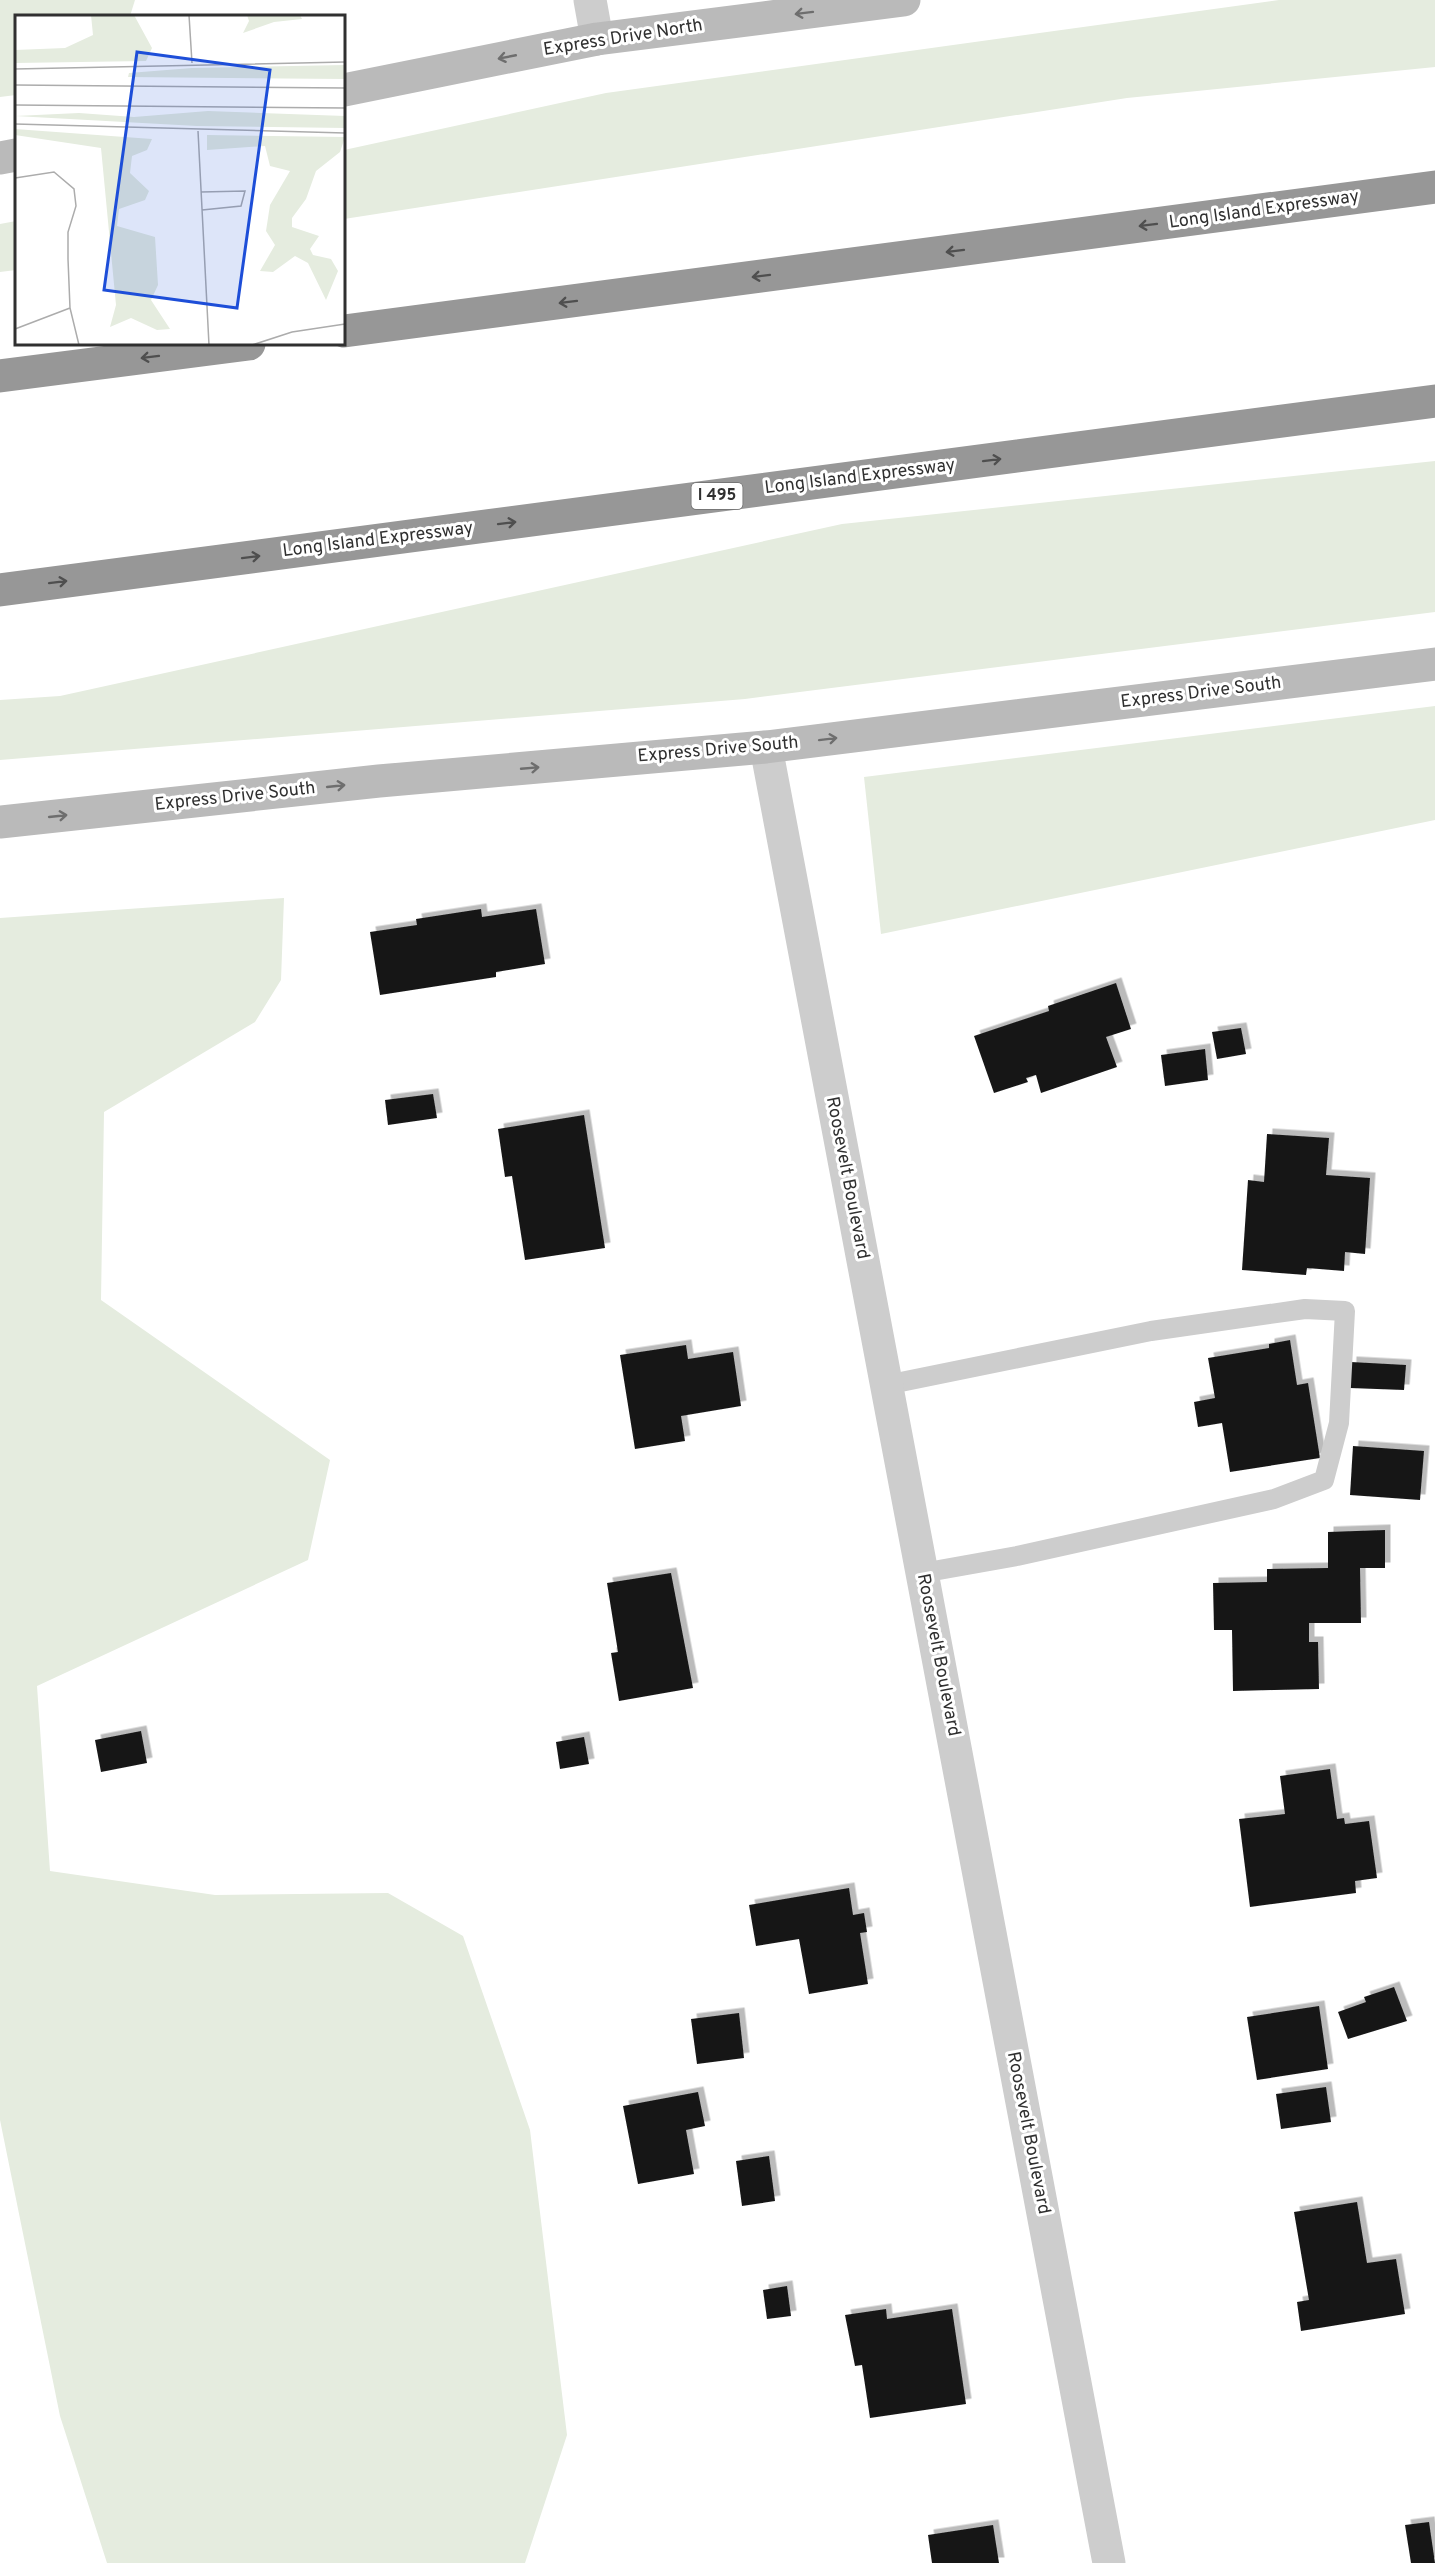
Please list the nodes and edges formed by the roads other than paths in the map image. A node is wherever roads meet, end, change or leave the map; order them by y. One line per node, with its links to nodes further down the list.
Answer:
1 (590, 0): 3 (street)
2 (904, 0): 3 (main road, Express Drive North, one-way to 3)
3 (597, 39): 4 (main road, Express Drive North, one-way to 4)
4 (345, 90)
5 (15, 154): 6 (main road)
6 (0, 158)
7 (1435, 187): 8 (highway, Long Island Expressway, one-way to 8)
8 (345, 331)
9 (241, 345): 10 (highway, one-way to 10)
10 (0, 376)
11 (1435, 402): 12 (highway, Long Island Expressway / I 495, one-way to 11)
12 (0, 590)
13 (1435, 664): 14 (main road, Express Drive South, one-way to 13)
14 (766, 747): 15 (main road, Express Drive South, one-way to 14); 16 (street, Roosevelt Boulevard)
15 (0, 822)
16 (886, 1385): 17 (street, Roosevelt Boulevard); 17 (lane)
17 (922, 1573): 18 (street, Roosevelt Boulevard)
18 (1109, 2563)

